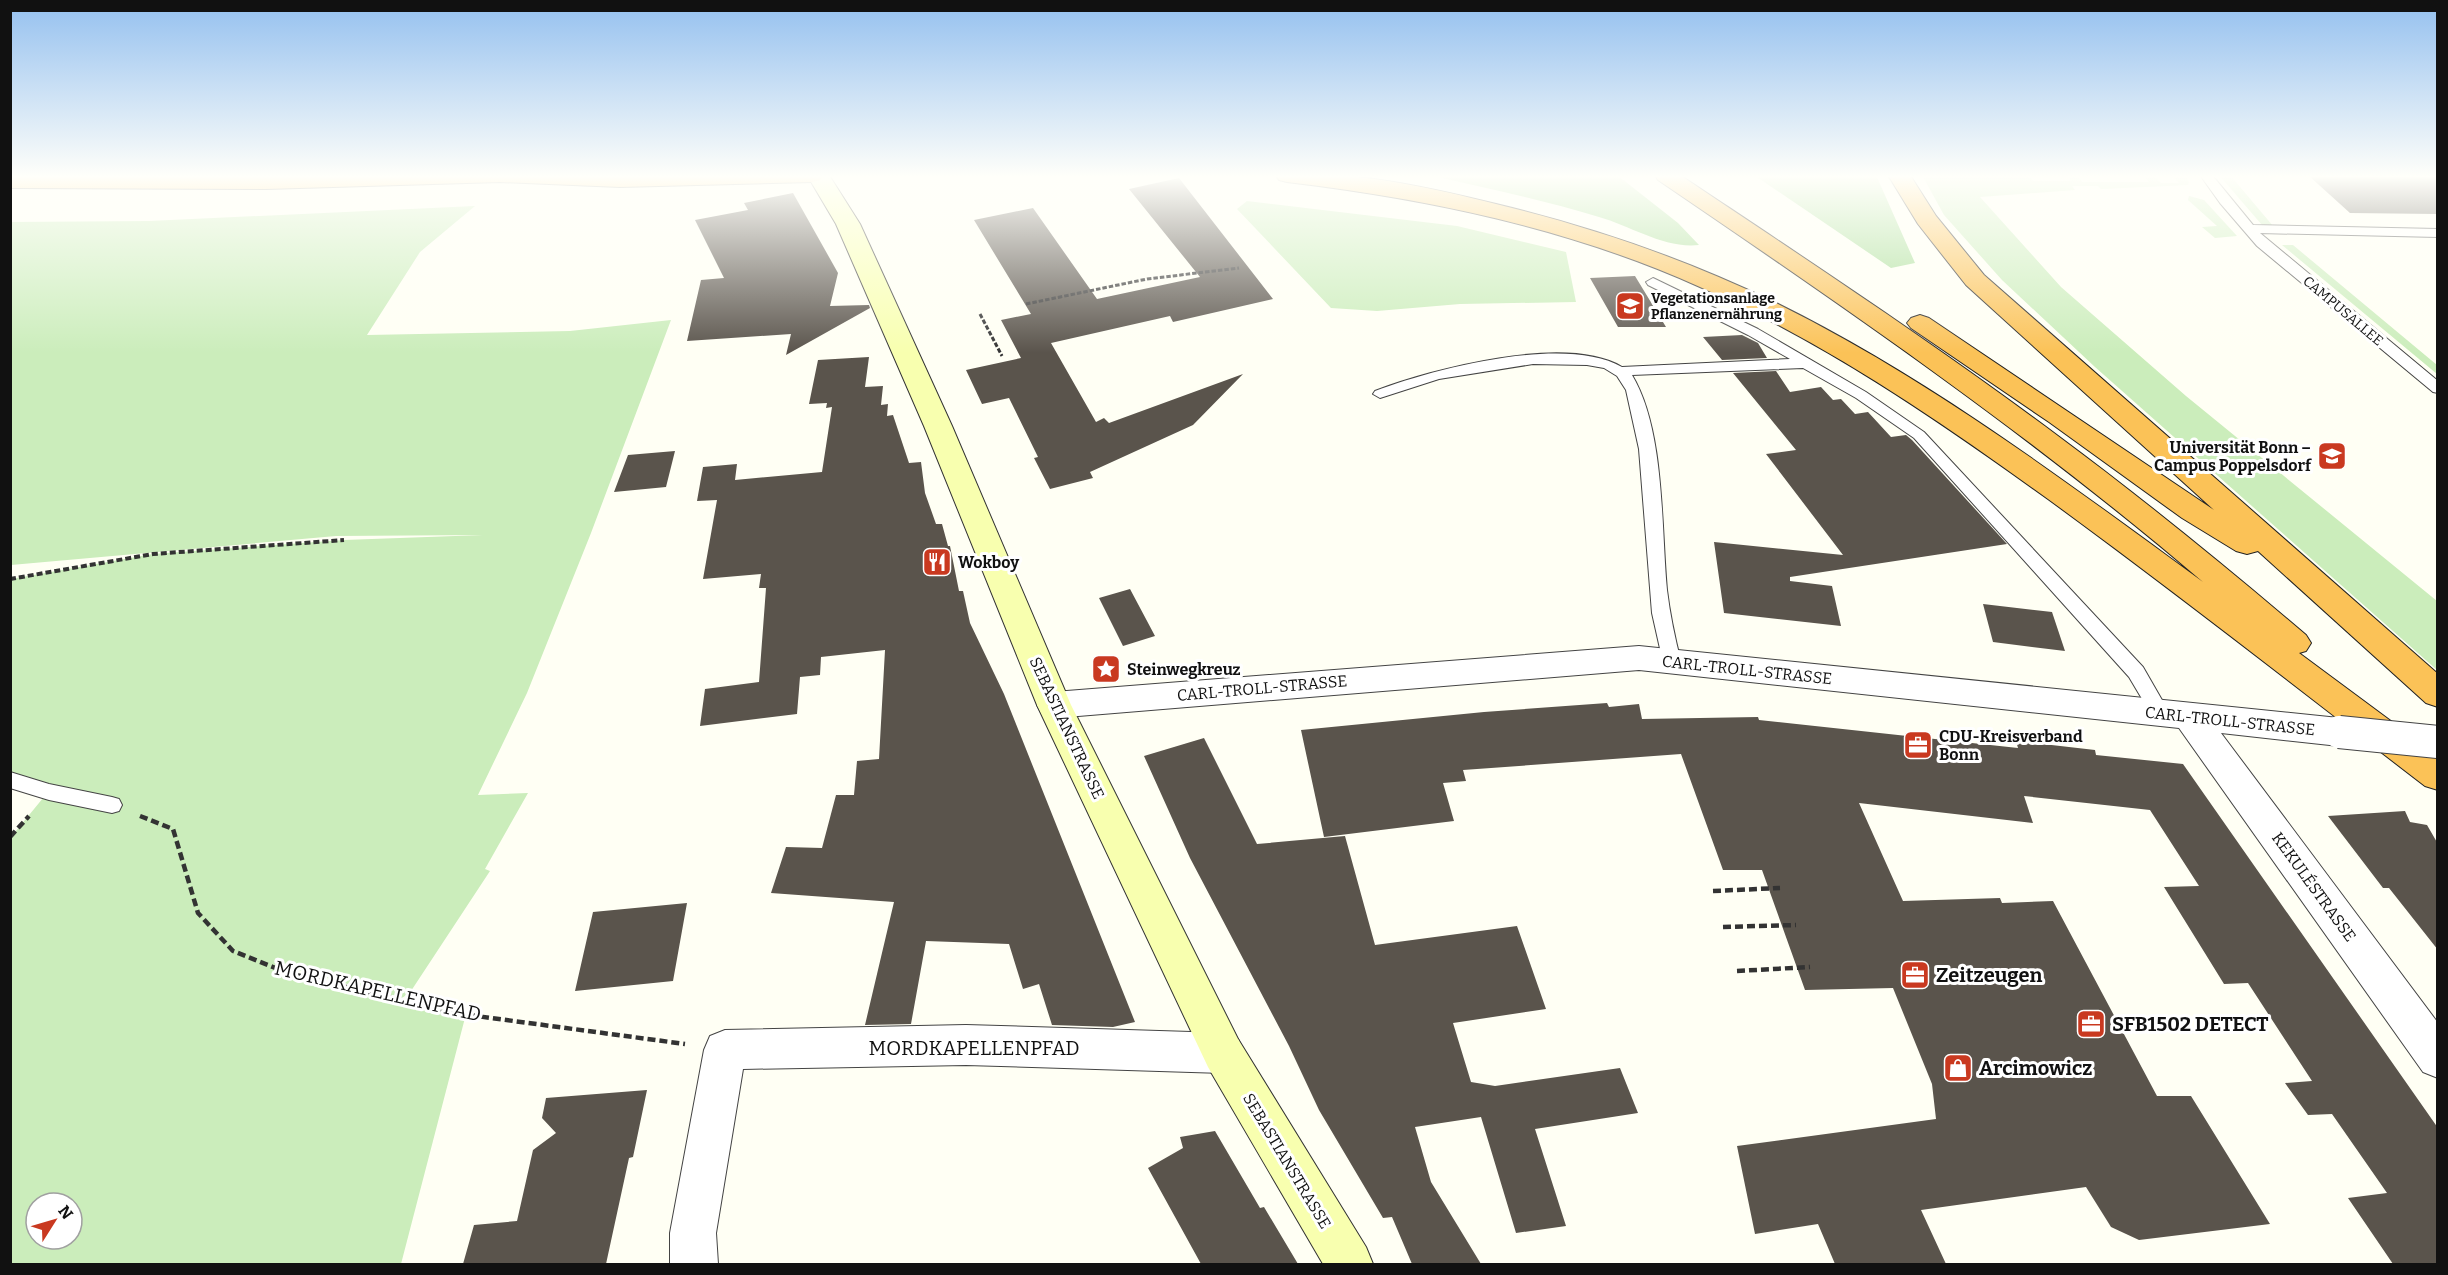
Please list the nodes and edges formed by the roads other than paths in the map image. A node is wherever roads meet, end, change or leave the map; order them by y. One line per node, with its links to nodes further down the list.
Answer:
1 (853, 234): 15 (street, SEBASTIANSTRASSE)
2 (1579, 234): 19 (highway)
3 (1753, 234): 18 (highway)
4 (1787, 234): 12 (highway)
5 (1938, 234): 12 (highway)
6 (2254, 234): 10 (lane, CAMPUSALLEE)
7 (1653, 282): 8 (lane)
8 (1806, 363): 9 (lane); 16 (lane)
9 (1622, 371): 11 (lane); 13 (lane)
10 (2438, 389)
11 (1380, 394)
12 (2316, 585): 14 (highway)
13 (1672, 662): 15 (street, CARL-TROLL-STRASSE); 16 (street, CARL-TROLL-STRASSE)
14 (2438, 694)
15 (1054, 705): 22 (street, SEBASTIANSTRASSE)
16 (2175, 715): 17 (street, CARL-TROLL-STRASSE, bridge); 23 (street, KEKULÉSTRASSE)
17 (2438, 742)
18 (2438, 767)
19 (2438, 776)
20 (10, 780): 21 (lane)
21 (112, 805)
22 (1223, 1053): 24 (street, MORDKAPELLENPFAD); 25 (street, SEBASTIANSTRASSE)
23 (2438, 1058)
24 (694, 1264)
25 (1349, 1264)

